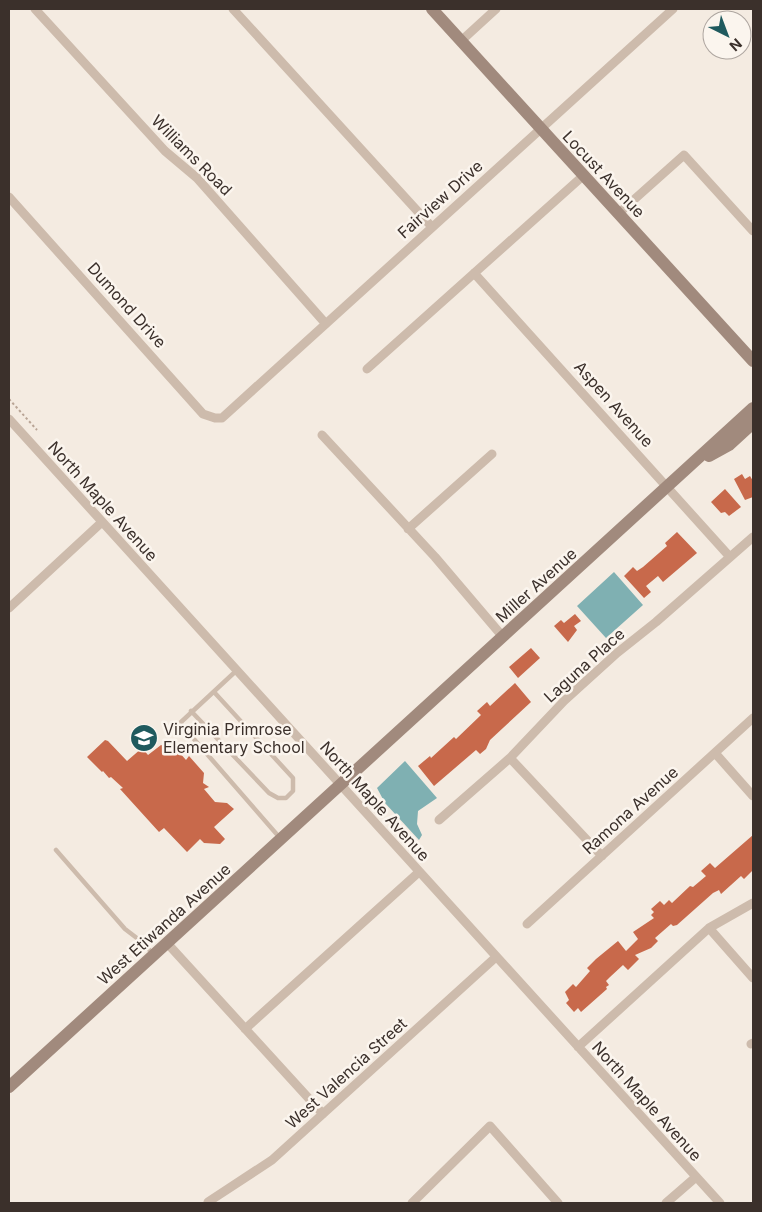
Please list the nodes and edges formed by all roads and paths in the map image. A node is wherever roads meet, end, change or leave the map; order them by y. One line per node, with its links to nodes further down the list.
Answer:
1 (35, 9): 14 (street, Williams Road)
2 (233, 9): 11 (street)
3 (432, 9): 6 (street, Locust Avenue)
4 (496, 9): 6 (street)
5 (673, 9): 7 (street, Fairview Drive)
6 (461, 41): 7 (street, Locust Avenue)
7 (541, 129): 8 (street, Locust Avenue); 11 (street, Fairview Drive)
8 (584, 175): 10 (street, Locust Avenue); 13 (street)
9 (9, 197): 19 (street, Dumond Drive)
10 (619, 213): 12 (street); 15 (street, Locust Avenue)
11 (432, 227): 14 (street, Fairview Drive)
12 (753, 231)
13 (474, 273): 16 (street); 26 (street, Aspen Avenue)
14 (326, 324): 19 (street, Fairview Drive)
15 (753, 360)
16 (367, 370)
17 (9, 399): 22 (path)
18 (753, 408): 25 (street, Miller Avenue)
19 (228, 413)
20 (9, 419): 27 (street, North Maple Avenue)
21 (753, 423): 25 (street)
22 (38, 430)
23 (322, 435): 28 (street)
24 (492, 454): 28 (street)
25 (689, 467): 26 (street, Miller Avenue)
26 (668, 487): 30 (street, Aspen Avenue); 32 (street, Miller Avenue)
27 (102, 522): 31 (street); 33 (street, North Maple Avenue)
28 (408, 529): 32 (street)
29 (753, 537): 30 (street, Laguna Place)
30 (730, 557): 38 (street, Laguna Place)
31 (9, 608)
32 (503, 637): 39 (street, Miller Avenue)
33 (236, 671): 34 (lane); 39 (street, North Maple Avenue)
34 (214, 692): 35 (lane); 35 (lane)
35 (192, 711): 42 (lane)
36 (753, 718): 37 (street, Ramona Avenue)
37 (715, 753): 40 (street); 44 (street, Ramona Avenue)
38 (510, 758): 41 (street, Laguna Place); 44 (street)
39 (340, 785): 42 (street, West Etiwanda Avenue); 45 (street, North Maple Avenue)
40 (753, 796)
41 (439, 820)
42 (281, 839): 49 (street, West Etiwanda Avenue)
43 (56, 850): 50 (lane)
44 (602, 856): 47 (street, Ramona Avenue)
45 (419, 872): 51 (street, North Maple Avenue); 53 (street)
46 (753, 903): 48 (street)
47 (527, 924)
48 (709, 928): 52 (street); 54 (street)
49 (167, 943): 50 (street, West Etiwanda Avenue); 53 (street)
50 (154, 955): 55 (street, West Etiwanda Avenue)
51 (496, 957): 54 (street, North Maple Avenue); 56 (street, West Valencia Street)
52 (753, 978)
53 (246, 1029): 56 (street)
54 (578, 1047): 57 (street, North Maple Avenue)
55 (9, 1086)
56 (323, 1114): 58 (street, West Valencia Street)
57 (696, 1177): 61 (street); 62 (street, North Maple Avenue)
58 (208, 1202)
59 (412, 1203): 60 (street)
60 (558, 1203)
61 (666, 1203)
62 (720, 1203)

